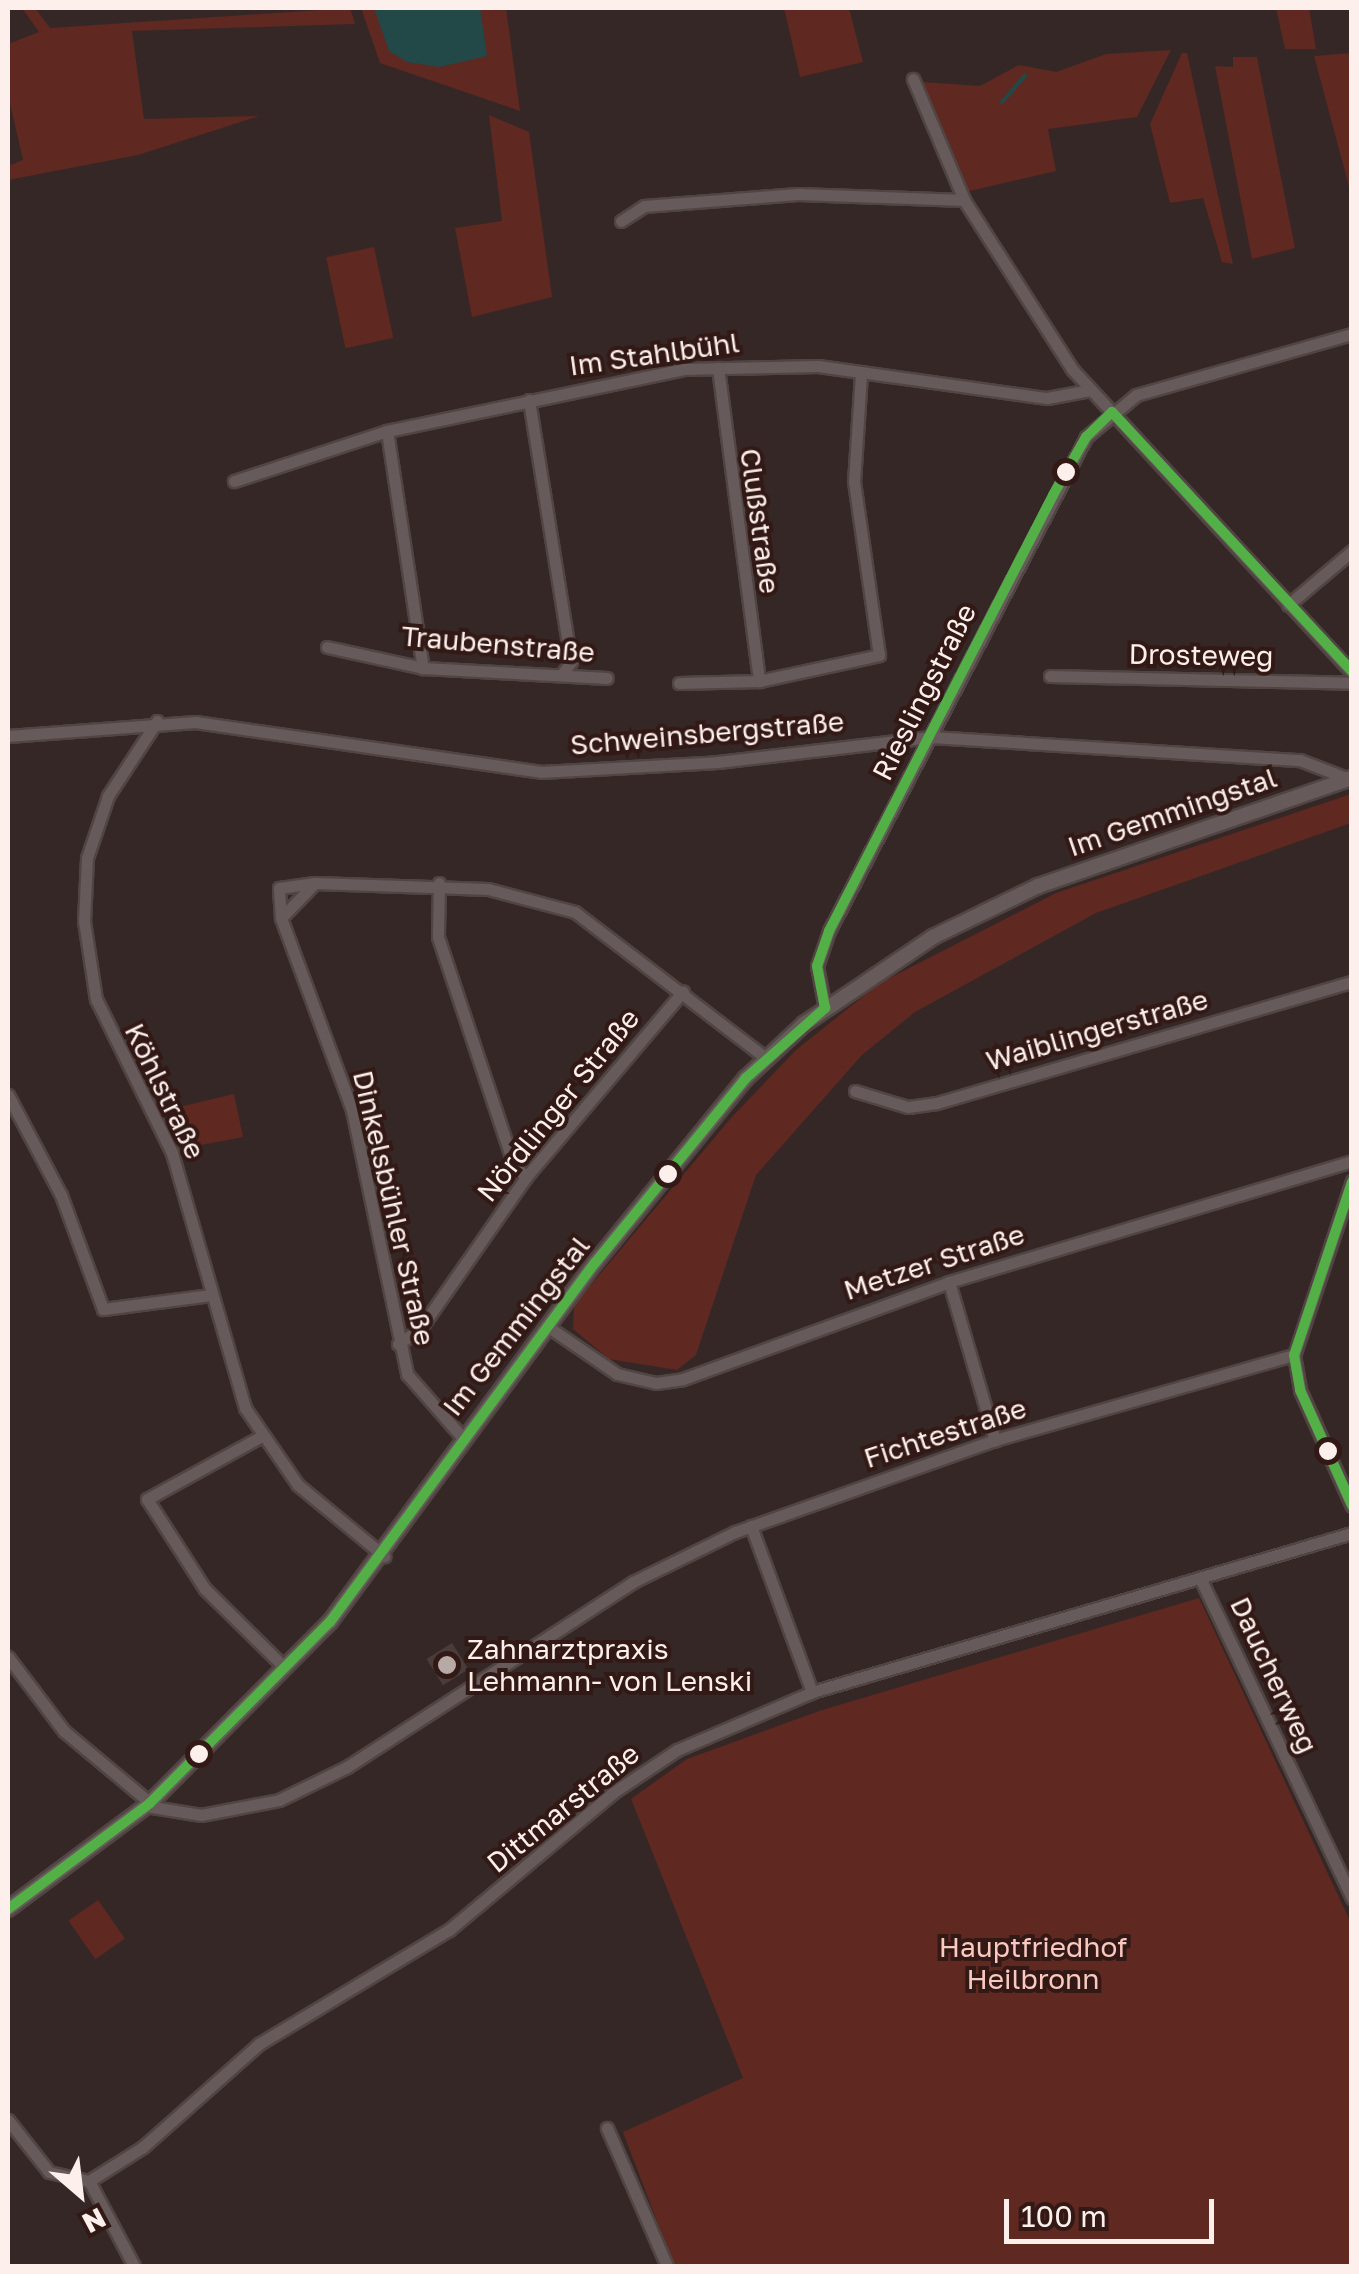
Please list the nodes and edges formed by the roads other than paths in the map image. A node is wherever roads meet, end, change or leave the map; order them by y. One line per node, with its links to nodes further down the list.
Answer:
1 (913, 79): 2 (street)
2 (964, 200): 3 (street); 7 (street)
3 (620, 221)
4 (1352, 334): 9 (street)
5 (718, 368): 6 (street, Im Stahlbühl); 8 (street, Im Stahlbühl); 20 (street, Clußstraße)
6 (860, 372): 7 (street, Im Stahlbühl); 20 (street)
7 (1090, 390): 9 (street)
8 (529, 400): 10 (street, Im Stahlbühl); 17 (street)
9 (1112, 412): 13 (street); 25 (street, Rieslingstraße)
10 (387, 431): 11 (street, Im Stahlbühl); 15 (street)
11 (234, 481)
12 (1352, 551): 13 (street)
13 (1288, 605): 16 (street)
14 (327, 647): 15 (street, Traubenstraße)
15 (422, 668): 17 (street, Traubenstraße)
16 (1352, 672)
17 (562, 674): 19 (street, Traubenstraße)
18 (1050, 676): 22 (street, Drosteweg)
19 (608, 678)
20 (760, 682): 21 (street)
21 (679, 683)
22 (1352, 683)
23 (157, 721): 24 (street, Schweinsbergstraße); 25 (street, Schweinsbergstraße); 38 (street, Köhlstraße)
24 (8, 736)
25 (931, 737): 26 (street, Schweinsbergstraße); 30 (street, Rieslingstraße)
26 (1350, 778): 30 (street, Im Gemmingstal)
27 (439, 883): 29 (street); 35 (street); 40 (street, Dinkelsbühler Straße)
28 (1352, 982): 32 (street, Waiblingerstraße)
29 (683, 991): 31 (street); 35 (street, Nördlinger Straße)
30 (824, 1008): 31 (street, Im Gemmingstal)
31 (766, 1058): 39 (street, Im Gemmingstal)
32 (855, 1091)
33 (8, 1096): 38 (street)
34 (1352, 1161): 37 (street, Metzer Straße)
35 (526, 1177): 40 (street, Nördlinger Straße)
36 (1352, 1182): 41 (street)
37 (949, 1282): 39 (street, Metzer Straße); 44 (street)
38 (211, 1295): 42 (street, Köhlstraße)
39 (546, 1326): 43 (street, Im Gemmingstal)
40 (398, 1344): 43 (street, Dinkelsbühler Straße)
41 (1294, 1355): 44 (street, Fichtestraße); 45 (street)
42 (260, 1437): 48 (street, Köhlstraße); 51 (street)
43 (462, 1437): 48 (street, Im Gemmingstal)
44 (995, 1440): 46 (street, Fichtestraße)
45 (1352, 1506)
46 (751, 1526): 52 (street); 53 (street, Fichtestraße)
47 (1352, 1533): 49 (street, Dittmarstraße)
48 (384, 1556): 51 (street, Im Gemmingstal)
49 (1202, 1582): 52 (street, Dittmarstraße); 54 (street, Daucherweg)
50 (8, 1657): 53 (street)
51 (285, 1668): 53 (street, Im Gemmingstal)
52 (812, 1692): 58 (street, Dittmarstraße)
53 (148, 1805): 55 (street, Im Gemmingstal)
54 (1352, 1898)
55 (8, 1909)
56 (8, 2120): 58 (street)
57 (607, 2128): 60 (street)
58 (89, 2181): 59 (street)
59 (134, 2266)
60 (666, 2266)

